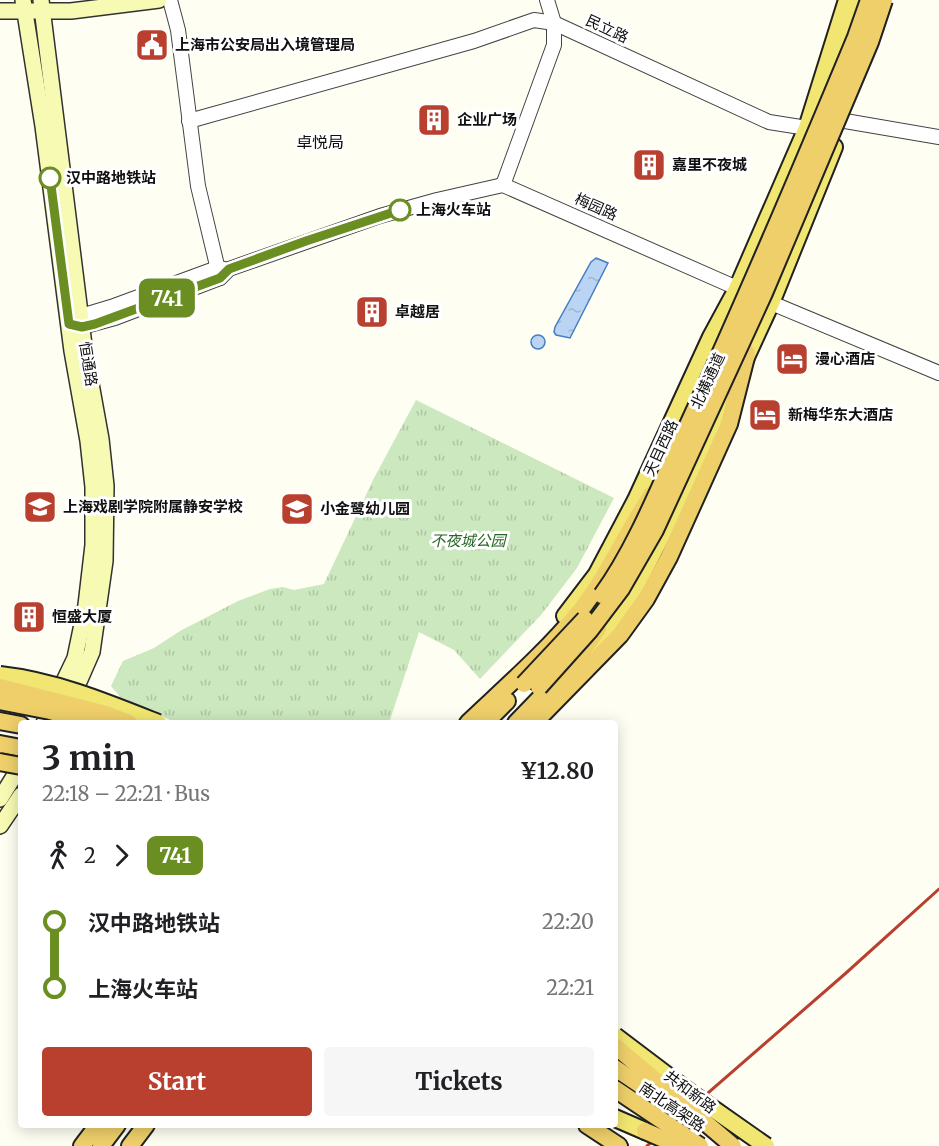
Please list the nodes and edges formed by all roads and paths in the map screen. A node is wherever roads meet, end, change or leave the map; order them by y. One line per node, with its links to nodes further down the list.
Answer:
1 (159, 0): 9 (main road)
2 (170, 0): 12 (street)
3 (547, 0): 11 (street)
4 (847, 0): 14 (main road, 天目西路)
5 (858, 0): 14 (main road); 16 (highway, bridge)
6 (869, 0): 16 (highway, 北横通道, bridge)
7 (884, 0): 13 (main road); 25 (highway, 北横通道, bridge)
8 (24, 6): 9 (main road); 10 (main road); 21 (main road, 恒通路)
9 (42, 6): 21 (main road, 恒通路)
10 (0, 11)
11 (554, 23): 12 (street, 民立路); 14 (street, 民立路); 17 (street)
12 (189, 121): 18 (street)
13 (845, 121): 14 (street, 民立路); 15 (street, 民立路); 20 (main road)
14 (807, 128): 19 (main road, 天目西路)
15 (939, 137)
16 (795, 183): 24 (highway, 北横通道, bridge)
17 (503, 185): 18 (street); 19 (street, 梅园路)
18 (222, 272): 21 (street)
19 (737, 289): 20 (street, 梅园路); 33 (main road, 天目西路)
20 (771, 303): 22 (main road); 23 (street, 梅园路)
21 (77, 322): 29 (main road, 恒通路)
22 (747, 353): 38 (main road); 39 (highway)
23 (939, 373)
24 (663, 477): 34 (highway, bridge); 35 (highway, 北横通道, bridge)
25 (621, 589): 36 (highway, 北横通道, bridge); 37 (highway, bridge)
26 (0, 675): 32 (main road, bridge)
27 (0, 687): 31 (highway, bridge)
28 (0, 700): 30 (highway, bridge)
29 (51, 720)
30 (83, 720)
31 (121, 720)
32 (150, 720)
33 (466, 720)
34 (471, 720)
35 (488, 720)
36 (506, 720)
37 (519, 720)
38 (519, 720)
39 (537, 720)
40 (0, 721): 41 (highway)
41 (18, 724)
42 (0, 744): 43 (highway)
43 (18, 747)
44 (0, 762): 45 (highway, bridge)
45 (18, 767)
46 (18, 768): 47 (main road)
47 (0, 769)
48 (18, 771): 49 (main road)
49 (0, 799)
50 (18, 799): 51 (main road)
51 (0, 826)
52 (618, 1038): 78 (main road, 共和新路, bridge)
53 (618, 1049): 77 (highway, bridge)
54 (618, 1070): 77 (highway, 南北高架路, bridge)
55 (618, 1091): 57 (highway, 南北高架路, bridge)
56 (618, 1100): 57 (highway, bridge)
57 (652, 1115): 76 (highway, 南北高架路, bridge)
58 (618, 1119): 66 (main road)
59 (96, 1128): 67 (highway)
60 (109, 1128): 68 (main road)
61 (115, 1128): 69 (highway)
62 (131, 1128): 70 (highway)
63 (138, 1128): 71 (main road)
64 (144, 1128): 72 (highway)
65 (592, 1128): 73 (highway)
66 (645, 1131): 74 (main road, bridge); 75 (highway, bridge)
67 (82, 1146)
68 (96, 1146)
69 (101, 1146)
70 (117, 1146)
71 (124, 1146)
72 (130, 1146)
73 (619, 1146)
74 (669, 1146)
75 (680, 1146)
76 (700, 1146)
77 (732, 1146)
78 (766, 1146)

